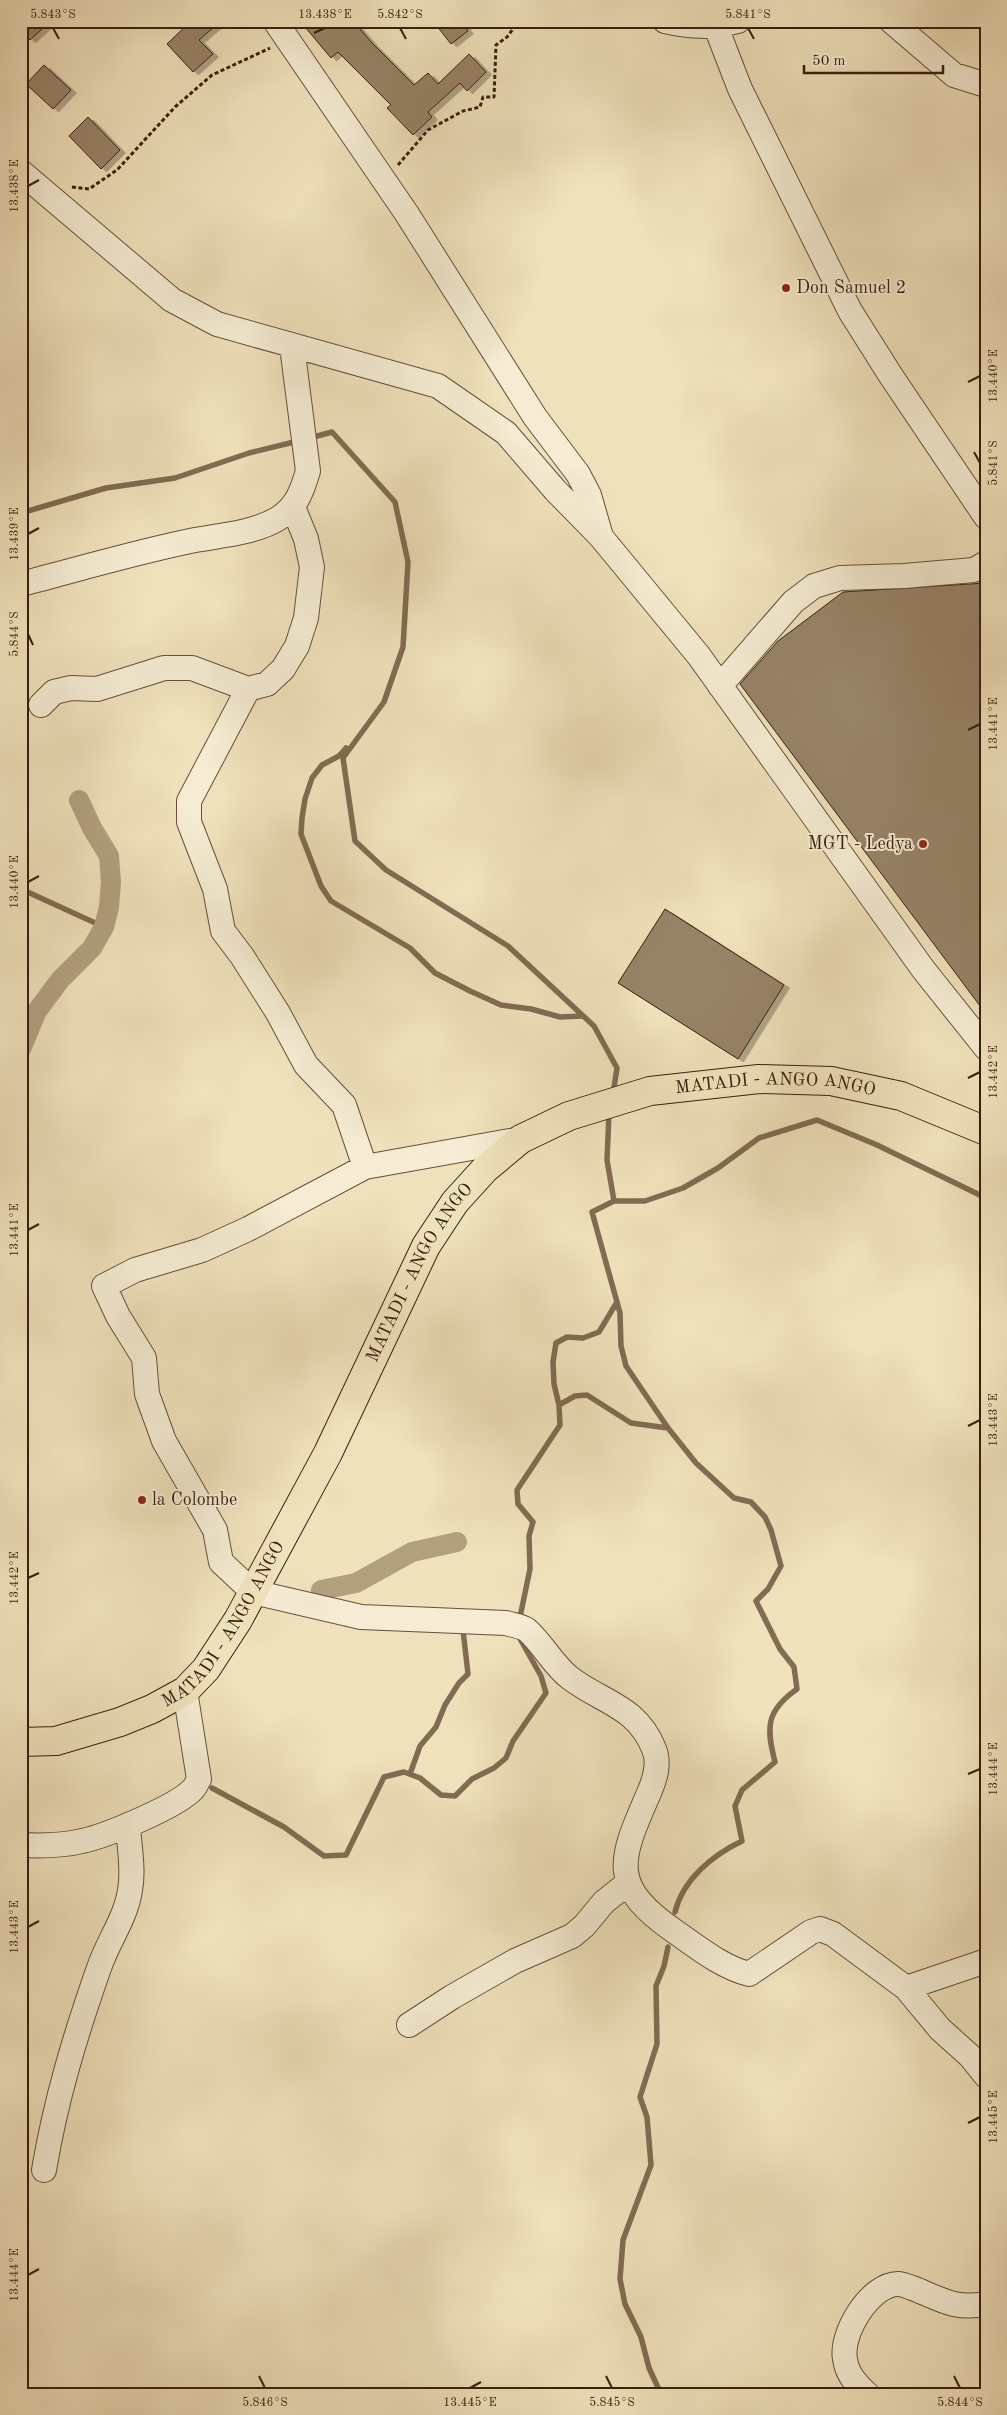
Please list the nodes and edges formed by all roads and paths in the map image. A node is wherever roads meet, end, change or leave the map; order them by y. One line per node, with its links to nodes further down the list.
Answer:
1 (519, 21): 8 (path)
2 (665, 21): 4 (street)
3 (891, 21): 6 (street)
4 (727, 24): 12 (street)
5 (282, 30): 8 (street); 9 (path)
6 (986, 85)
7 (21, 172): 10 (street)
8 (384, 181): 13 (street)
9 (71, 187)
10 (292, 346): 11 (street); 13 (street)
11 (293, 507): 15 (street); 17 (street)
12 (986, 517)
13 (601, 537): 16 (street)
14 (986, 563): 16 (street)
15 (21, 584)
16 (720, 686): 19 (street)
17 (248, 689): 18 (street); 22 (street)
18 (41, 705)
19 (986, 1048)
20 (986, 1131): 21 (highway, MATADI - ANGO ANGO)
21 (520, 1139): 22 (street); 23 (highway, MATADI - ANGO ANGO)
22 (365, 1166): 23 (street)
23 (253, 1592): 24 (highway, MATADI - ANGO ANGO); 28 (street)
24 (184, 1691): 25 (highway, MATADI - ANGO ANGO); 26 (street)
25 (21, 1742)
26 (128, 1825): 27 (street); 33 (street)
27 (21, 1845)
28 (628, 1883): 30 (street); 31 (street)
29 (986, 1961): 30 (street)
30 (906, 1988): 32 (street)
31 (409, 2025)
32 (986, 2076)
33 (44, 2170)
34 (986, 2304): 35 (street)
35 (867, 2394)

